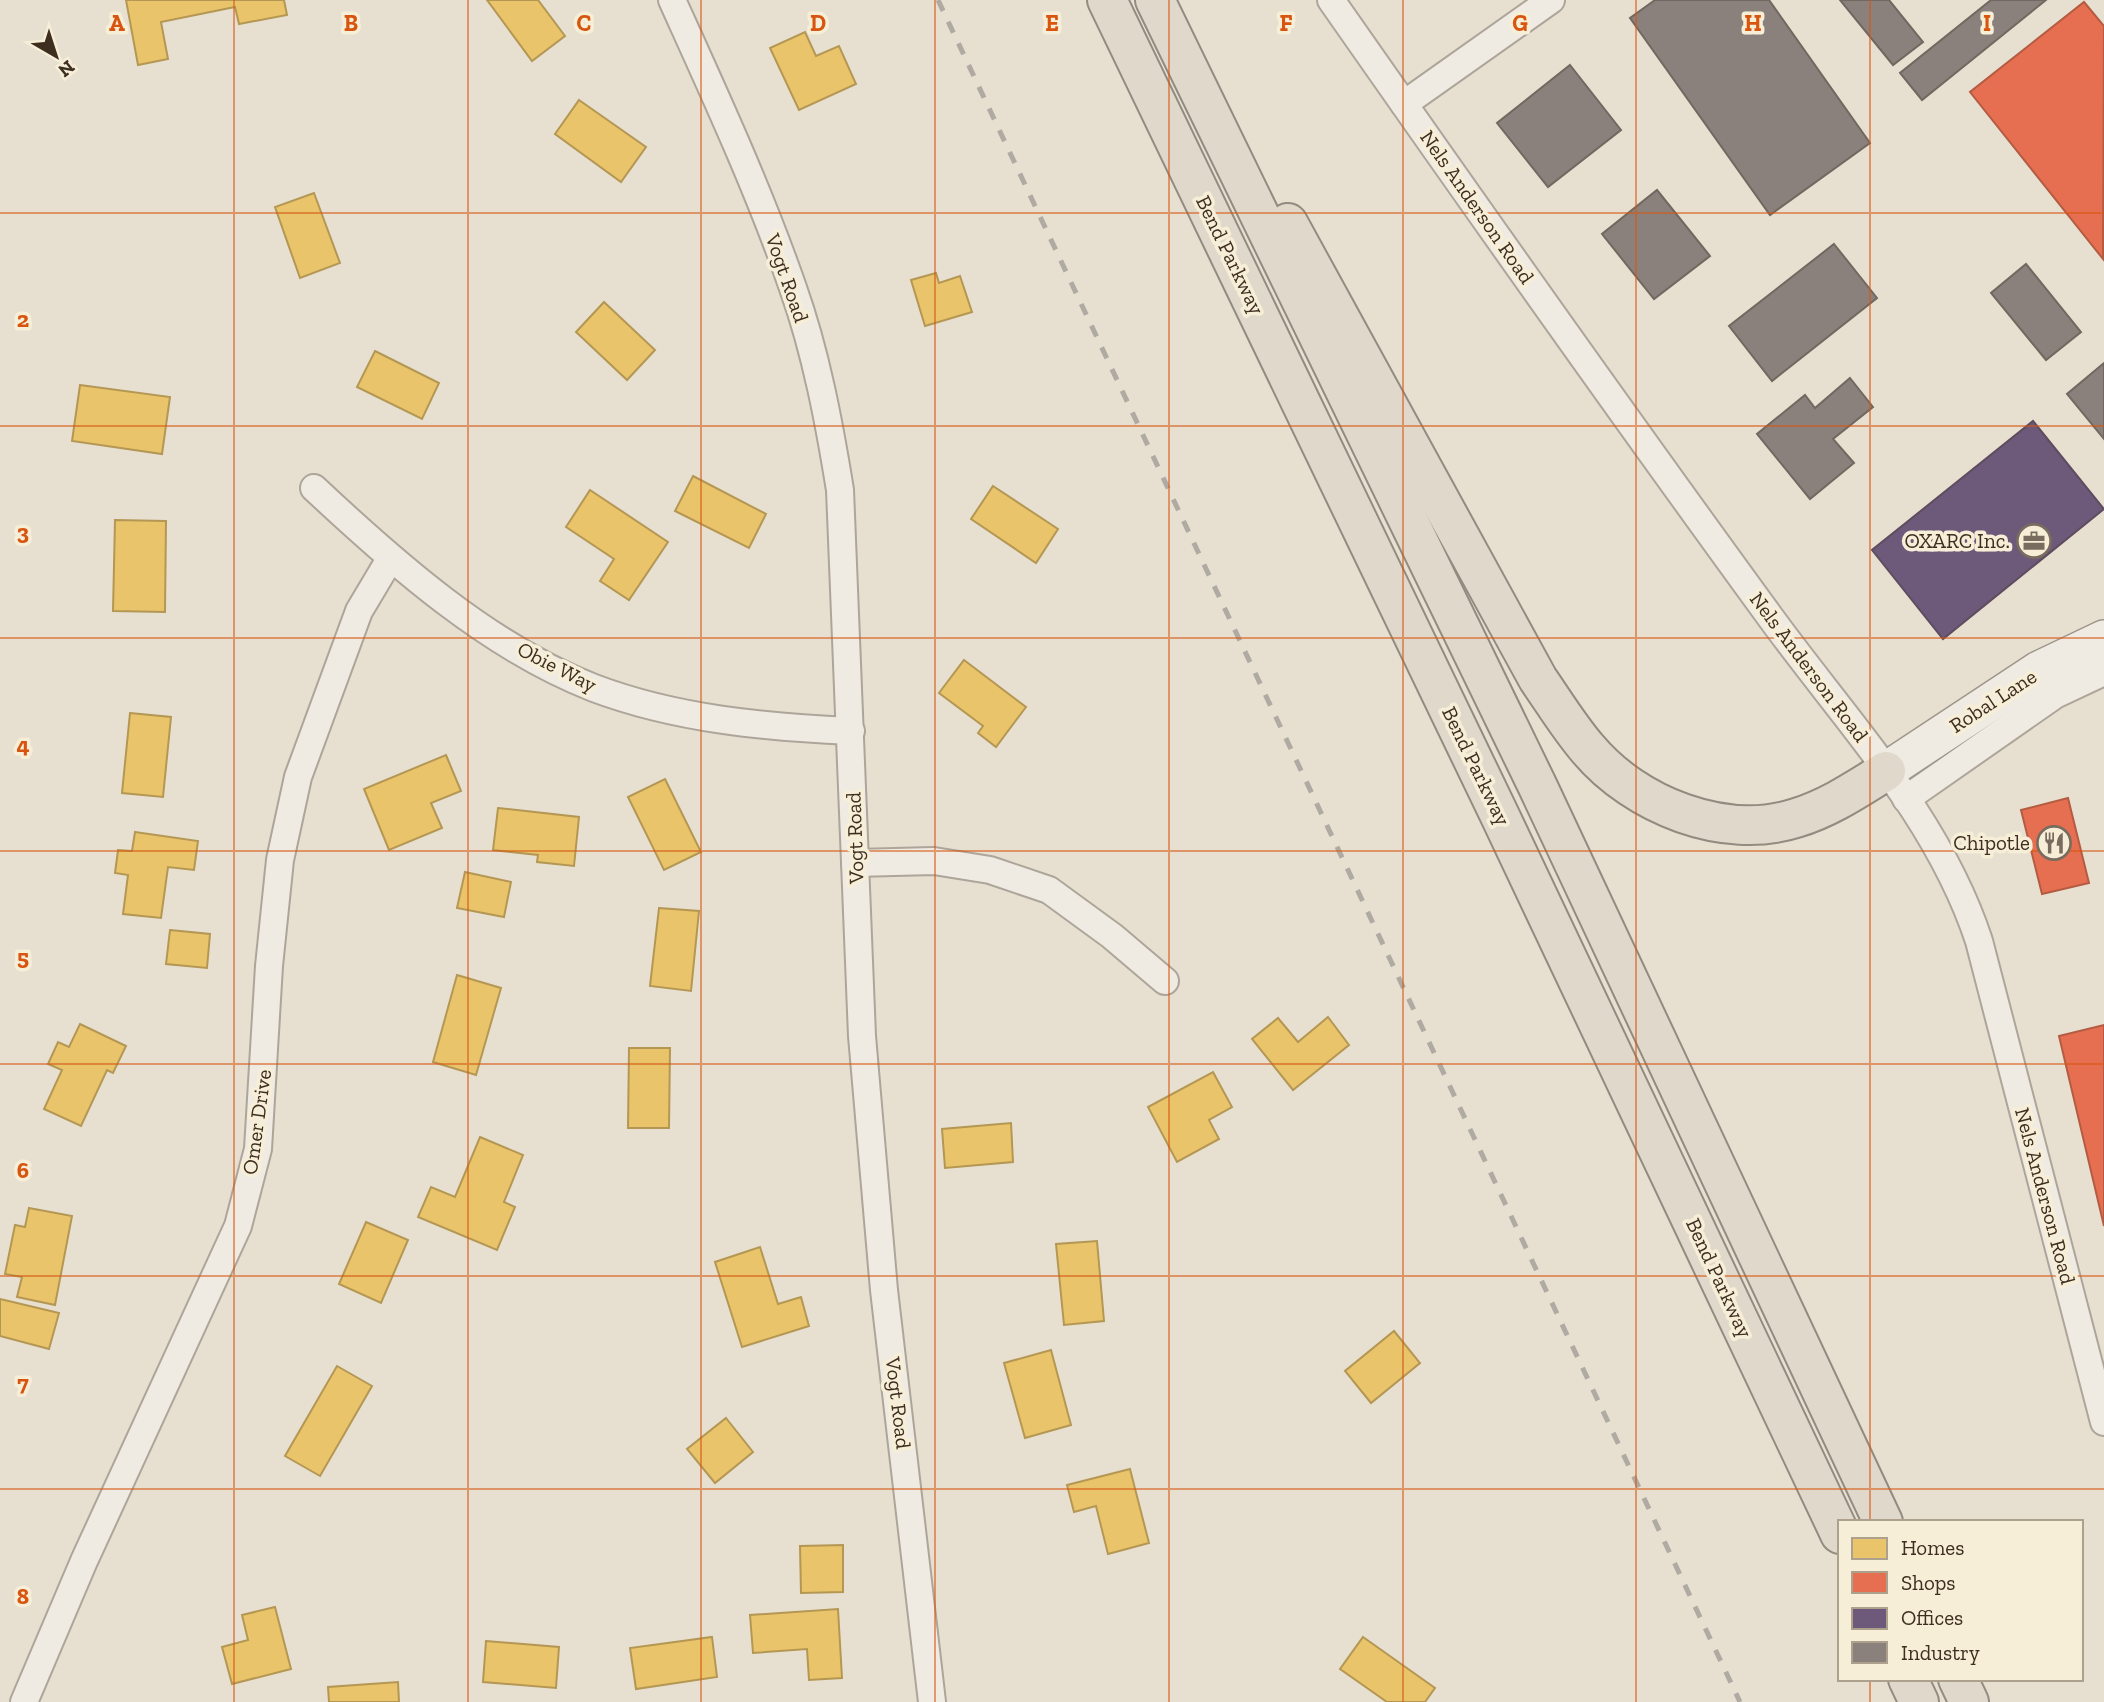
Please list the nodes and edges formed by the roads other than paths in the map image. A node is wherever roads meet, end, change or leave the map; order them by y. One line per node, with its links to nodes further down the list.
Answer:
1 (671, 0): 12 (street, Vogt Road)
2 (1107, 0): 18 (highway, Bend Parkway)
3 (1156, 0): 6 (highway, Bend Parkway)
4 (1331, 0): 7 (street, Nels Anderson Road)
5 (1551, 0): 7 (street)
6 (1201, 94): 13 (highway); 17 (highway, Bend Parkway)
7 (1404, 104): 13 (street, Nels Anderson Road)
8 (314, 488): 9 (street, Obie Way)
9 (390, 559): 12 (street, Obie Way); 21 (street, Omer Drive)
10 (2104, 639): 13 (main road, Robal Lane)
11 (2104, 672): 13 (street, Robal Lane)
12 (851, 731): 14 (street, Vogt Road)
13 (1896, 785): 16 (street, Nels Anderson Road)
14 (855, 863): 15 (street); 22 (street, Vogt Road)
15 (1164, 981)
16 (2104, 1422)
17 (1882, 1520)
18 (1838, 1530)
19 (1909, 1681): 23 (highway)
20 (1959, 1681): 24 (highway)
21 (24, 1702)
22 (932, 1702)
23 (1919, 1702)
24 (1969, 1702)

